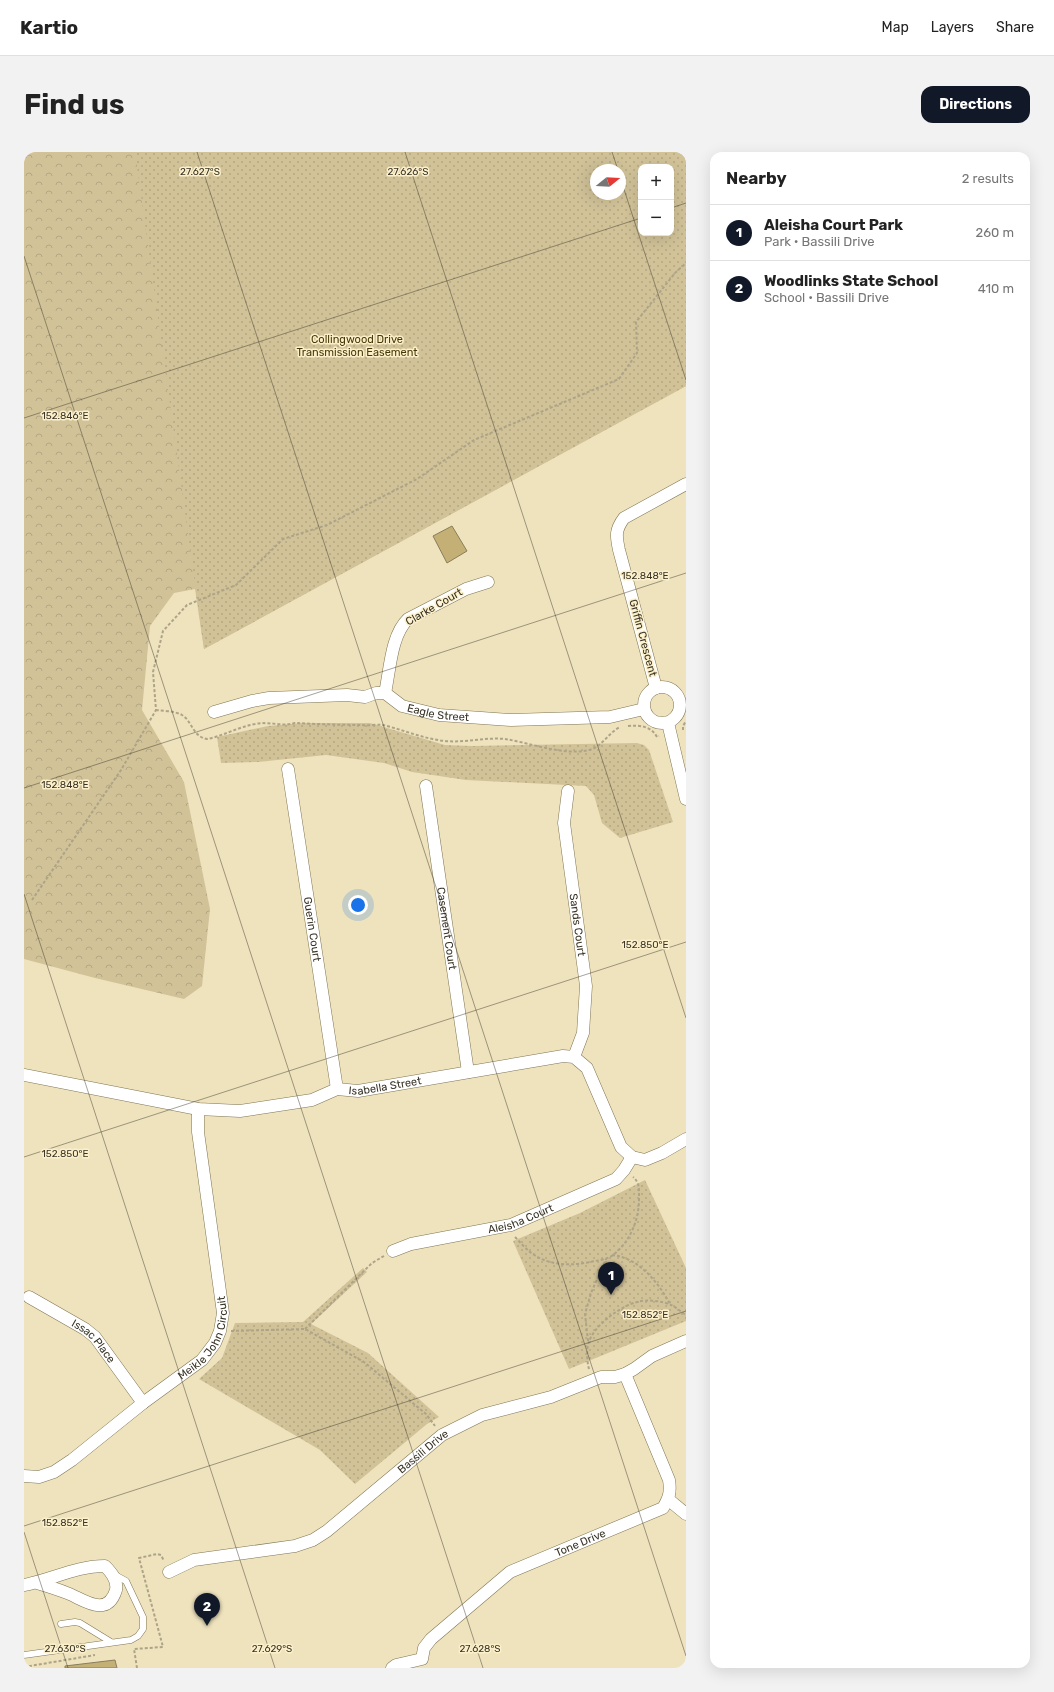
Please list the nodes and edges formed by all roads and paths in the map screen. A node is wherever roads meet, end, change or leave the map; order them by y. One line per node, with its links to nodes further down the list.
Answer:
1 (686, 263): 8 (path)
2 (686, 484): 4 (street, Griffin Crescent)
3 (488, 582): 5 (street, Clarke Court)
4 (656, 688): 6 (street); 7 (street)
5 (385, 693): 7 (street, Eagle Street); 9 (street)
6 (683, 698): 11 (street)
7 (644, 709): 11 (street)
8 (156, 710): 11 (path); 16 (path)
9 (214, 712)
10 (686, 721): 11 (path)
11 (669, 728): 15 (street)
12 (288, 770): 20 (street, Guerin Court)
13 (426, 786): 18 (street, Casement Court)
14 (568, 791): 17 (street, Sands Court)
15 (686, 799)
16 (32, 900)
17 (574, 1057): 18 (street, Isabella Street); 23 (street)
18 (468, 1072): 20 (street, Isabella Street)
19 (24, 1075): 21 (street, Isabella Street)
20 (337, 1089): 21 (street, Isabella Street)
21 (198, 1109): 33 (street, Meikle John Circuit)
22 (686, 1140): 23 (street)
23 (632, 1157): 24 (street, Aleisha Court)
24 (624, 1170): 25 (street, Aleisha Court); 27 (path)
25 (511, 1225): 26 (street, Aleisha Court); 28 (path)
26 (393, 1251): 32 (path)
27 (612, 1256): 28 (path); 30 (path)
28 (606, 1259): 35 (path)
29 (29, 1296): 38 (street, Issac Place)
30 (670, 1304): 31 (path); 35 (path)
31 (686, 1315)
32 (305, 1329): 33 (path); 39 (path)
33 (220, 1331): 38 (street, Meikle John Circuit)
34 (686, 1341): 36 (street, Bassili Drive)
35 (588, 1342): 37 (path)
36 (625, 1374): 37 (street, Bassili Drive); 41 (street)
37 (593, 1379): 39 (street, Bassili Drive)
38 (143, 1403): 40 (street, Meikle John Circuit)
39 (442, 1435): 43 (street, Bassili Drive)
40 (24, 1476)
41 (669, 1500): 42 (street); 51 (street, Tone Drive)
42 (686, 1514)
43 (169, 1572): 53 (path)
44 (113, 1574): 45 (street); 45 (street); 48 (lane)
45 (37, 1583): 46 (street)
46 (24, 1585)
47 (61, 1624): 48 (lane)
48 (111, 1642): 50 (lane)
49 (102, 1654): 52 (path)
50 (24, 1655)
51 (423, 1664): 54 (street, Tone Drive)
52 (24, 1667)
53 (137, 1668)
54 (392, 1668)

